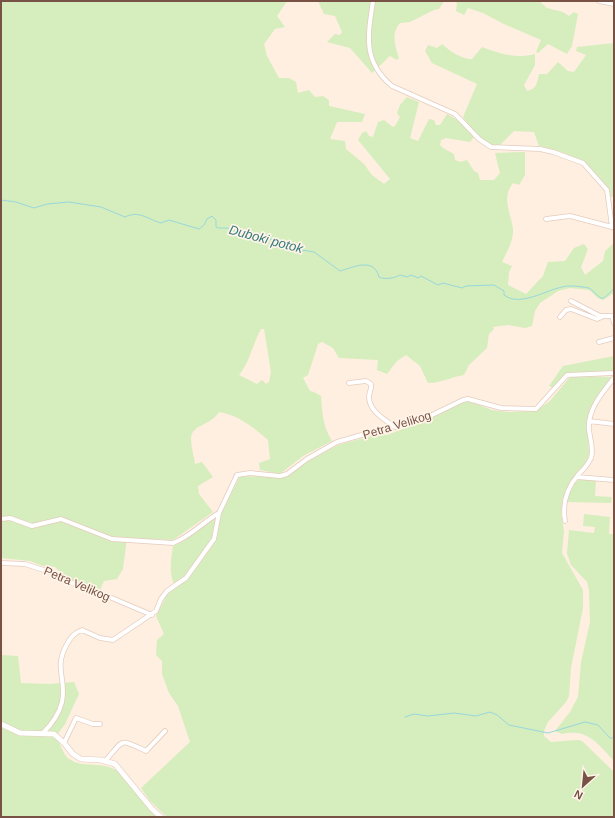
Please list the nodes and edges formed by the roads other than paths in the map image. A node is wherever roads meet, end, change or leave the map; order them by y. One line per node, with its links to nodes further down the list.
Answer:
1 (373, 1): 5 (street)
2 (600, 1): 3 (street)
3 (614, 4)
4 (546, 219): 5 (street)
5 (613, 228)
6 (571, 301): 7 (street)
7 (604, 316): 8 (street); 9 (street)
8 (613, 316): 10 (street)
9 (560, 318)
10 (614, 323)
11 (614, 338): 12 (street)
12 (599, 342)
13 (614, 373): 18 (street, Petra Velikog)
14 (614, 378): 16 (street)
15 (349, 383): 18 (street)
16 (589, 422): 17 (street); 19 (street)
17 (614, 424)
18 (394, 427): 21 (street, Petra Velikog)
19 (577, 477): 20 (street); 23 (street)
20 (614, 480)
21 (219, 512): 22 (street, Petra Velikog); 25 (street, Petra Velikog)
22 (1, 519)
23 (565, 521)
24 (1, 563): 25 (street, Petra Velikog)
25 (152, 615): 29 (street, Petra Velikog)
26 (1, 724): 29 (street)
27 (100, 724): 30 (street)
28 (165, 730): 31 (street)
29 (43, 733): 30 (street)
30 (64, 743): 31 (street)
31 (105, 761): 32 (street)
32 (161, 817)

